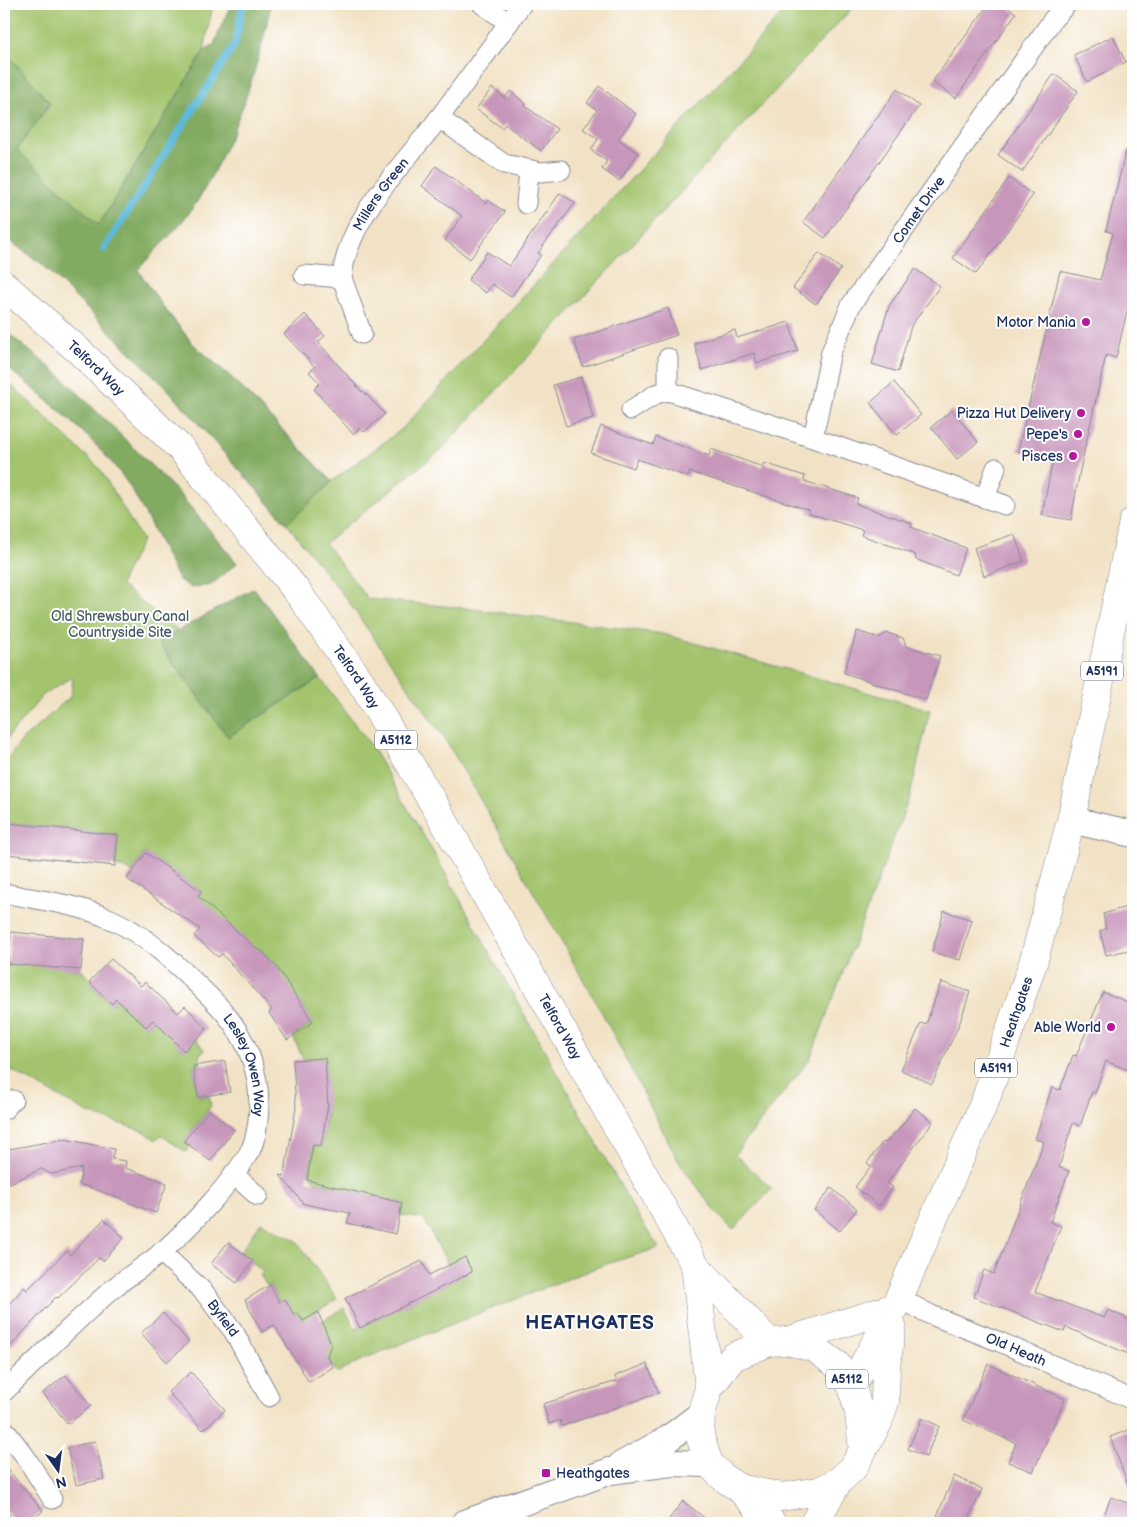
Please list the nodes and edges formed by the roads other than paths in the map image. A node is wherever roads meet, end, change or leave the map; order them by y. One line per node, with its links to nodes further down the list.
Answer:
1 (482, 4): 4 (street)
2 (522, 4): 4 (street, Millers Green)
3 (1067, 4): 16 (street, Comet Drive)
4 (509, 23): 5 (street, Millers Green)
5 (439, 118): 6 (street); 10 (street, Millers Green)
6 (529, 170): 7 (street); 8 (street)
7 (561, 170)
8 (526, 204)
9 (304, 275): 10 (street)
10 (342, 278): 12 (street)
11 (4, 285): 28 (main road, Telford Way / A5112)
12 (362, 334)
13 (668, 358): 14 (street)
14 (668, 391): 15 (street); 16 (street)
15 (631, 410)
16 (813, 438): 18 (street)
17 (996, 468): 18 (street)
18 (985, 498): 19 (street)
19 (1005, 505)
20 (1133, 522): 21 (main road, A5191)
21 (1128, 580): 22 (main road, A5191)
22 (1072, 820): 23 (main road); 29 (main road, Heathgates / A5191)
23 (1133, 834)
24 (4, 893): 25 (street, Lesley Owen Way)
25 (233, 1174): 26 (street); 27 (street, Lesley Owen Way)
26 (258, 1196)
27 (162, 1252): 33 (street, Lesley Owen Way); 34 (street, Byfield)
28 (695, 1265): 30 (main road, Telford Way / A5112); 32 (main road, Telford Way / A5112)
29 (897, 1303): 30 (main road); 31 (main road, Heathgates / A5191); 35 (street, Old Heath); 38 (main road, A5191)
30 (778, 1341): 31 (main road, A5112); 32 (main road, A5112)
31 (852, 1386): 38 (main road, A5112)
32 (709, 1388): 36 (main road, A5112)
33 (4, 1392)
34 (269, 1397)
35 (1133, 1400)
36 (701, 1414): 39 (main road, A5112); 40 (main road)
37 (4, 1429): 43 (street)
38 (863, 1450): 41 (main road)
39 (709, 1464): 40 (main road); 42 (main road)
40 (610, 1472): 44 (main road)
41 (838, 1482): 42 (main road); 46 (main road)
42 (739, 1488): 45 (main road)
43 (52, 1499)
44 (465, 1523)
45 (772, 1523)
46 (814, 1523)

